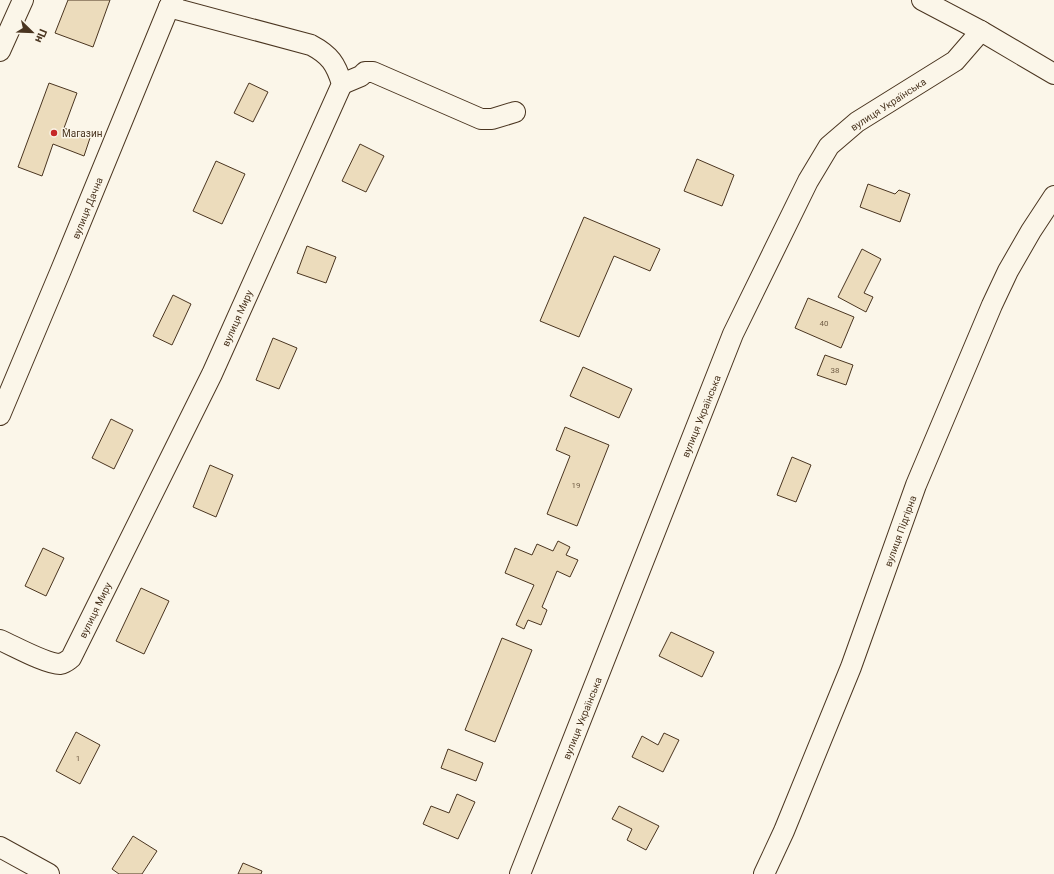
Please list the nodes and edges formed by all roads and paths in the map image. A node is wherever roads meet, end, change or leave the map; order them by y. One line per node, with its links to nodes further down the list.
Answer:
1 (23, 0): 5 (street)
2 (922, 0): 4 (street)
3 (171, 4): 7 (street); 10 (street, вулиця Дачна)
4 (981, 30): 6 (street); 14 (street, вулиця Українська)
5 (0, 51)
6 (1054, 74)
7 (342, 84): 8 (street); 11 (street, вулиця Миру)
8 (515, 112)
9 (1054, 196): 15 (street, вулиця Підгірна)
10 (0, 415)
11 (0, 640)
12 (0, 847): 13 (street)
13 (49, 874)
14 (520, 874)
15 (764, 874)

